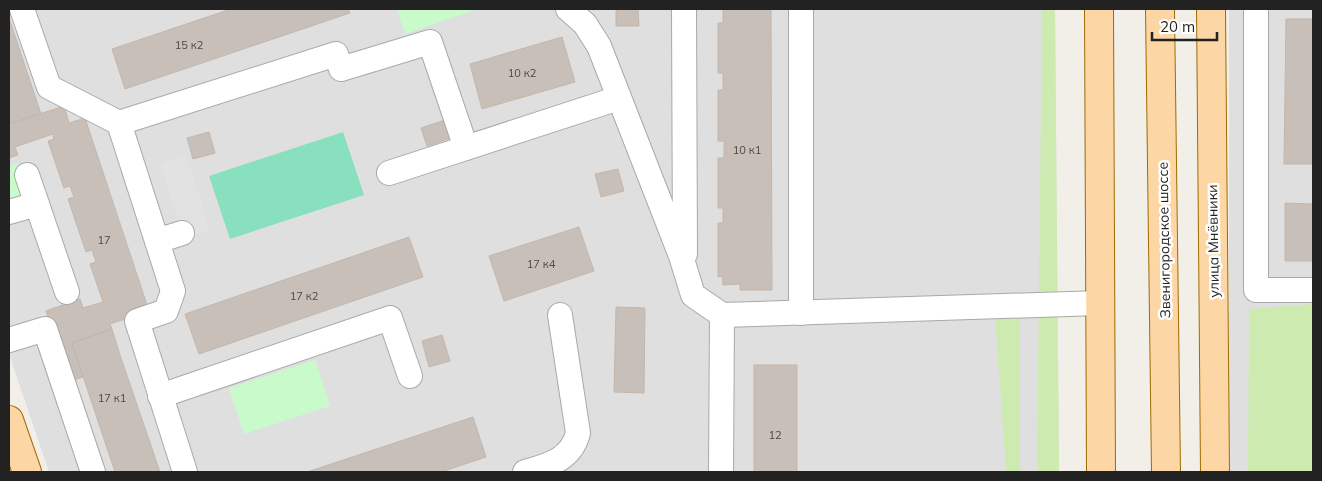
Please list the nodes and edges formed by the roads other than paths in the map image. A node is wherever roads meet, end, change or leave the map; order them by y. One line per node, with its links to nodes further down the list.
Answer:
1 (22, 9): 10 (lane)
2 (568, 9): 9 (lane)
3 (684, 9): 18 (lane)
4 (801, 9): 22 (lane)
5 (1099, 9): 21 (main road)
6 (1160, 9): 35 (main road, Звенигородское шоссе)
7 (1211, 9): 36 (main road, улица Мнёвники)
8 (1256, 9): 19 (lane)
9 (619, 98): 11 (lane); 18 (lane)
10 (119, 123): 11 (lane); 17 (lane)
11 (466, 148): 12 (lane)
12 (389, 173)
13 (27, 175): 14 (lane)
14 (37, 204): 15 (lane); 20 (lane)
15 (9, 212)
16 (182, 233): 17 (lane)
17 (157, 241): 27 (lane)
18 (681, 256): 24 (lane)
19 (1313, 290)
20 (67, 292)
21 (1100, 302): 22 (lane); 34 (main road)
22 (802, 314): 24 (lane)
23 (560, 315): 32 (lane)
24 (722, 315): 33 (lane)
25 (9, 340): 30 (lane)
26 (410, 376): 27 (lane)
27 (160, 396): 31 (lane)
28 (9, 420): 29 (main road)
29 (27, 472)
30 (93, 472)
31 (185, 472)
32 (525, 472)
33 (721, 472)
34 (1101, 472)
35 (1166, 472)
36 (1215, 472)

